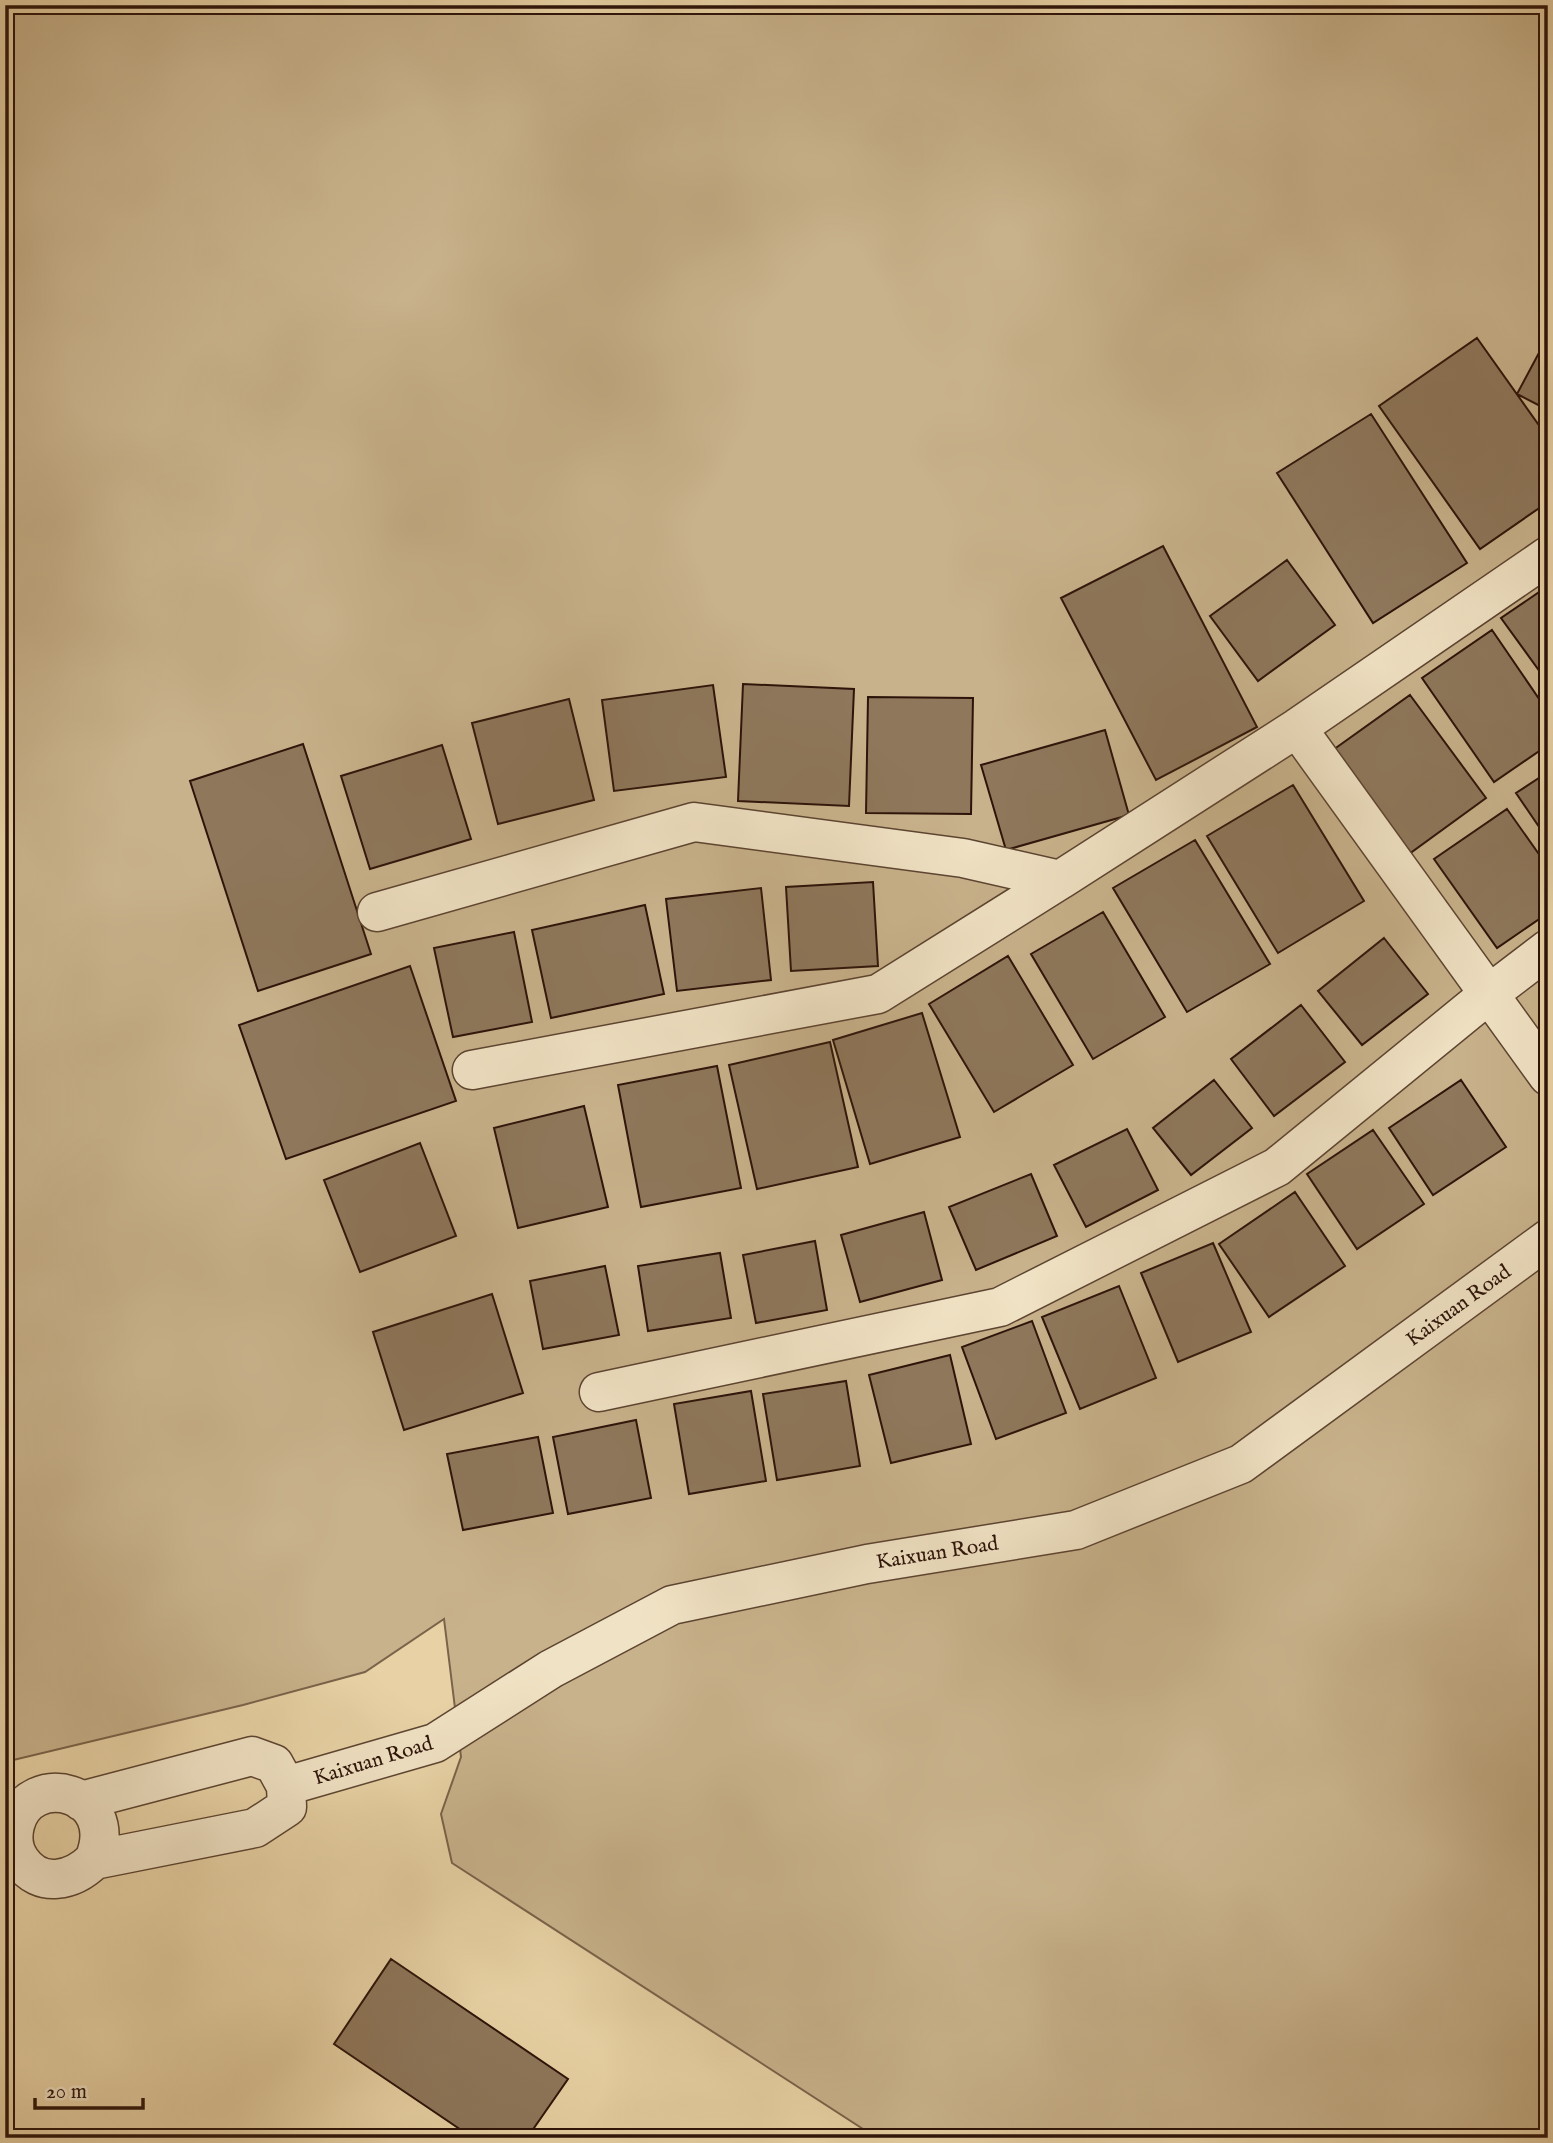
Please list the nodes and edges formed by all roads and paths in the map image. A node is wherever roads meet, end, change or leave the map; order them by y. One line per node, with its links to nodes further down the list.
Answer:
1 (1548, 556): 2 (street)
2 (1297, 728): 3 (street); 6 (street)
3 (1060, 880): 4 (street); 7 (street)
4 (377, 912)
5 (1548, 949): 6 (street)
6 (1489, 994): 8 (street); 10 (street)
7 (472, 1070)
8 (1548, 1076)
9 (1548, 1239): 11 (street, Kaixuan Road)
10 (599, 1392)
11 (286, 1786): 12 (street, Kaixuan Road); 14 (street, Kaixuan Road)
12 (81, 1801): 13 (street, Kaixuan Road); 14 (street)
13 (11, 1821): 15 (street)
14 (94, 1860): 15 (street, Kaixuan Road)
15 (20, 1878)

